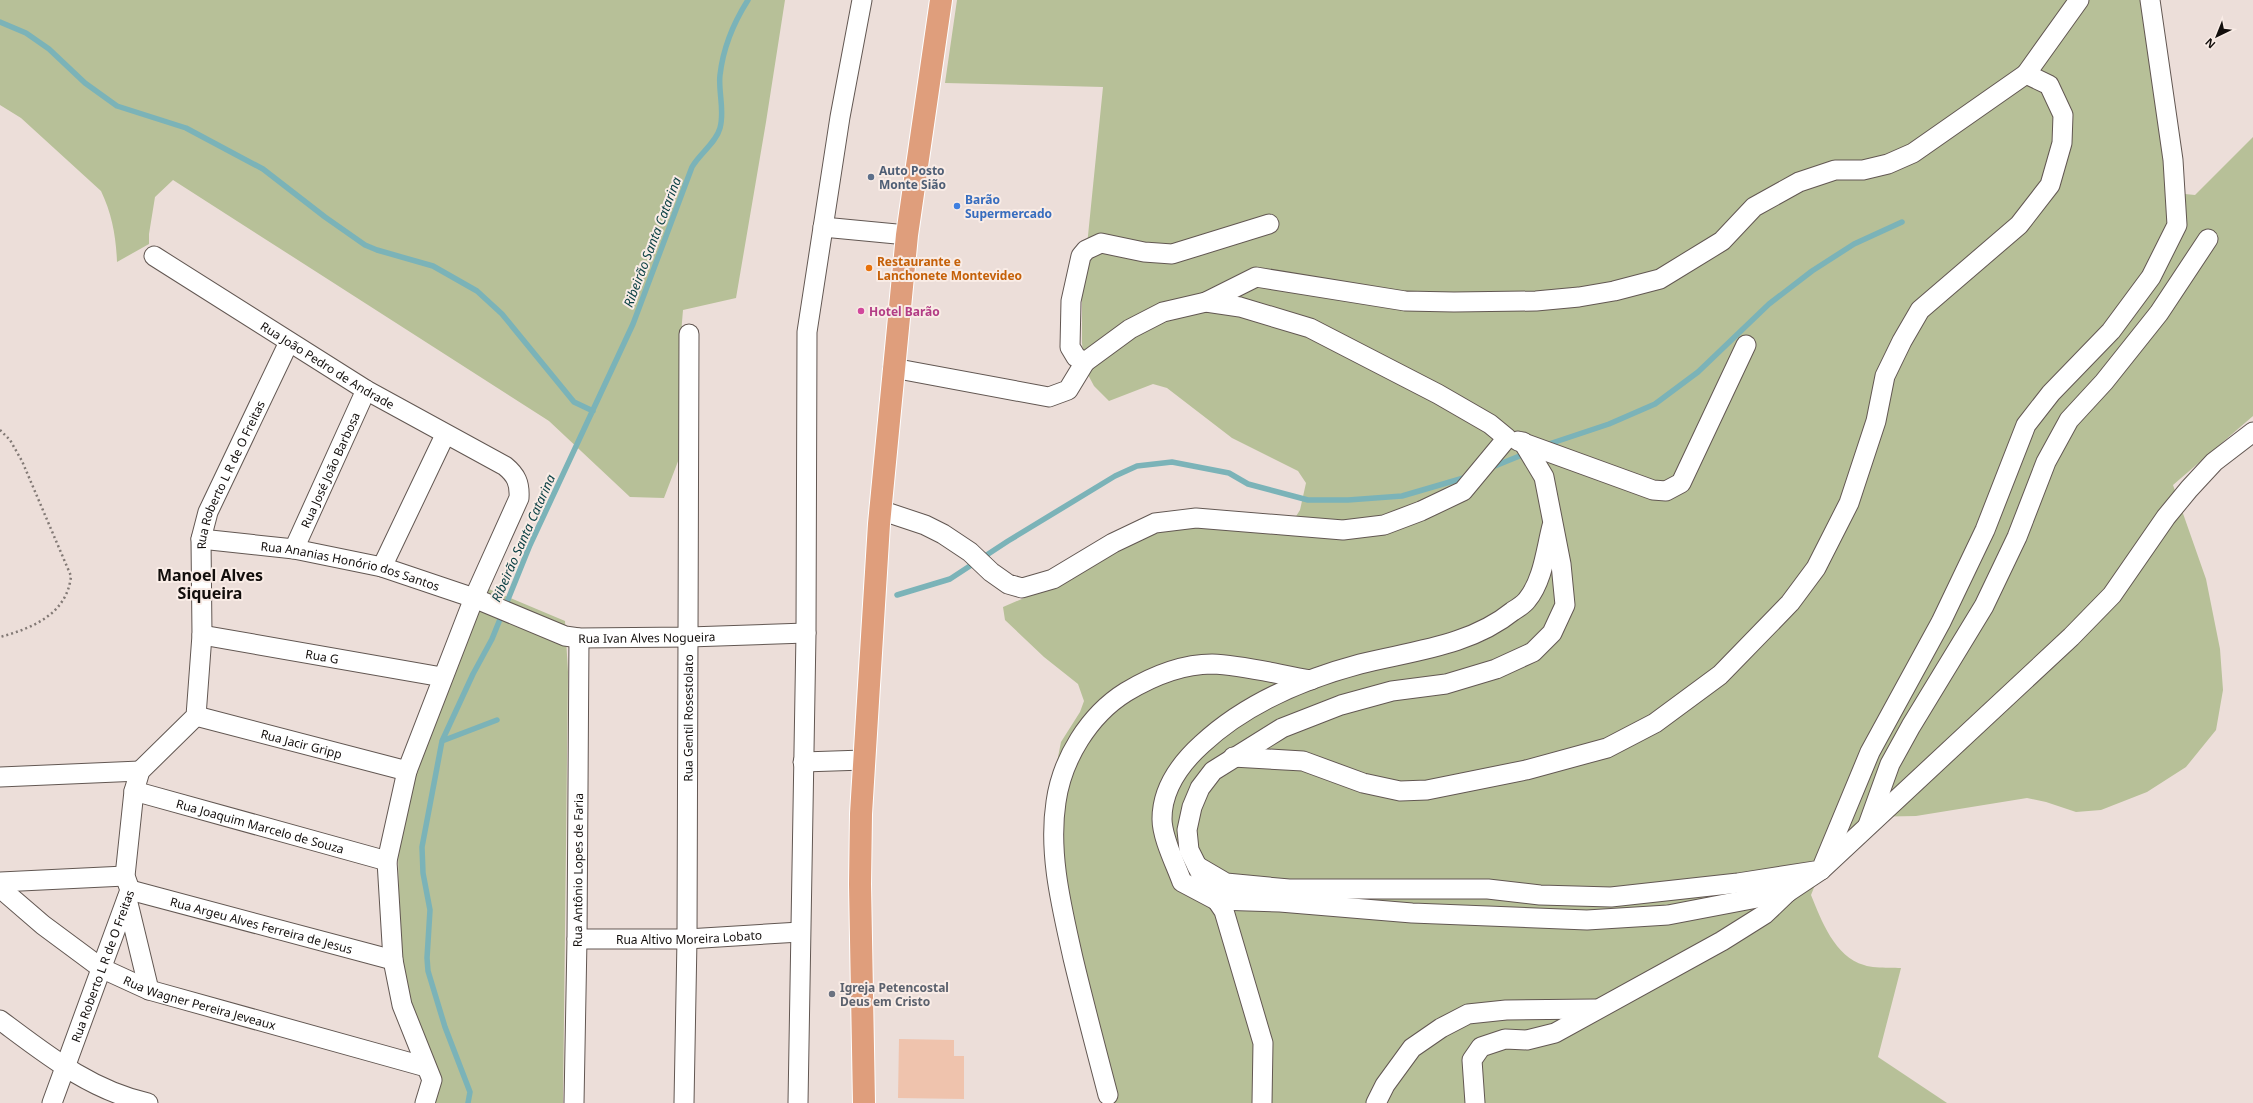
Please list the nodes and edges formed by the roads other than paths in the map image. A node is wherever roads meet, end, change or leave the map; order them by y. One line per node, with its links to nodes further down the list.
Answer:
1 (862, 0): 7 (street)
2 (941, 0): 8 (highway)
3 (2079, 0): 5 (street)
4 (2150, 0): 45 (street)
5 (2026, 74): 11 (street); 35 (street)
6 (1269, 224): 15 (street)
7 (823, 227): 8 (street); 28 (street)
8 (907, 235): 16 (highway)
9 (2208, 239): 42 (street)
10 (154, 256): 13 (street, Rua João Pedro de Andrade)
11 (1206, 302): 15 (street); 20 (street)
12 (689, 334): 30 (street, Rua Gentil Rosestolato)
13 (289, 342): 17 (street, Rua João Pedro de Andrade); 23 (street, Rua Roberto L R de O Freitas)
14 (1746, 345): 20 (street)
15 (1085, 362): 16 (street)
16 (893, 368): 21 (highway)
17 (366, 390): 19 (street, Rua João Pedro de Andrade); 24 (street, Rua José João Barbosa)
18 (2253, 432): 42 (street)
19 (445, 435): 25 (street); 26 (street, Rua João Pedro de Andrade)
20 (1515, 440): 21 (street); 22 (street)
21 (880, 510): 36 (highway)
22 (1552, 526): 33 (street); 35 (street)
23 (201, 539): 24 (street, Rua Ananias Honório dos Santos); 29 (street, Rua Roberto L R de O Freitas)
24 (294, 550): 25 (street, Rua Ananias Honório dos Santos)
25 (382, 567): 26 (street, Rua Ananias Honório dos Santos)
26 (474, 598): 27 (street, Rua Ananias Honório dos Santos); 32 (street)
27 (495, 606): 31 (street, Rua Ivan Alves Nogueira)
28 (806, 633): 30 (street, Rua Ivan Alves Nogueira); 37 (street)
29 (202, 635): 32 (street, Rua G); 34 (street, Rua Roberto L R de O Freitas)
30 (689, 637): 31 (street, Rua Ivan Alves Nogueira); 53 (street, Rua Gentil Rosestolato)
31 (579, 638): 52 (street, Rua Antônio Lopes de Faria)
32 (442, 677): 39 (street)
33 (1311, 680): 50 (street); 61 (street)
34 (196, 716): 38 (street, Rua Roberto L R de O Freitas); 39 (street, Rua Jacir Gripp)
35 (1233, 757): 44 (street)
36 (864, 760): 37 (street); 68 (highway)
37 (803, 762): 51 (street)
38 (140, 771): 40 (street); 41 (street, Rua Roberto L R de O Freitas)
39 (407, 771): 43 (street)
40 (0, 777)
41 (134, 791): 43 (street, Rua Joaquim Marcelo de Souza); 48 (street, Rua Roberto L R de O Freitas)
42 (1866, 828): 45 (street)
43 (387, 861): 54 (street)
44 (1197, 866): 45 (street); 50 (street)
45 (1821, 870): 49 (street)
46 (0, 882): 48 (street, Rua Argeu Alves Ferreira de Jesus)
47 (0, 888): 55 (street, Rua Wagner Pereira Jeveaux)
48 (127, 888): 54 (street, Rua Argeu Alves Ferreira de Jesus); 55 (street, Rua Roberto L R de O Freitas); 56 (street)
49 (1788, 892): 50 (street); 57 (street)
50 (1216, 900): 69 (street)
51 (800, 932): 53 (street, Rua Altivo Moreira Lobato); 67 (street)
52 (577, 939): 53 (street, Rua Altivo Moreira Lobato); 65 (street, Rua Antônio Lopes de Faria)
53 (687, 939): 66 (street, Rua Gentil Rosestolato)
54 (393, 960): 59 (street)
55 (100, 968): 56 (street, Rua Wagner Pereira Jeveaux); 60 (street, Rua Roberto L R de O Freitas)
56 (148, 990): 59 (street, Rua Wagner Pereira Jeveaux)
57 (1597, 1008): 70 (street); 71 (street)
58 (0, 1020): 60 (street)
59 (426, 1067): 64 (street)
60 (64, 1068): 62 (street, Rua Roberto L R de O Freitas); 63 (street)
61 (1108, 1095)
62 (52, 1103)
63 (148, 1103)
64 (426, 1103)
65 (574, 1103)
66 (684, 1103)
67 (798, 1103)
68 (864, 1103)
69 (1262, 1103)
70 (1376, 1103)
71 (1475, 1103)

